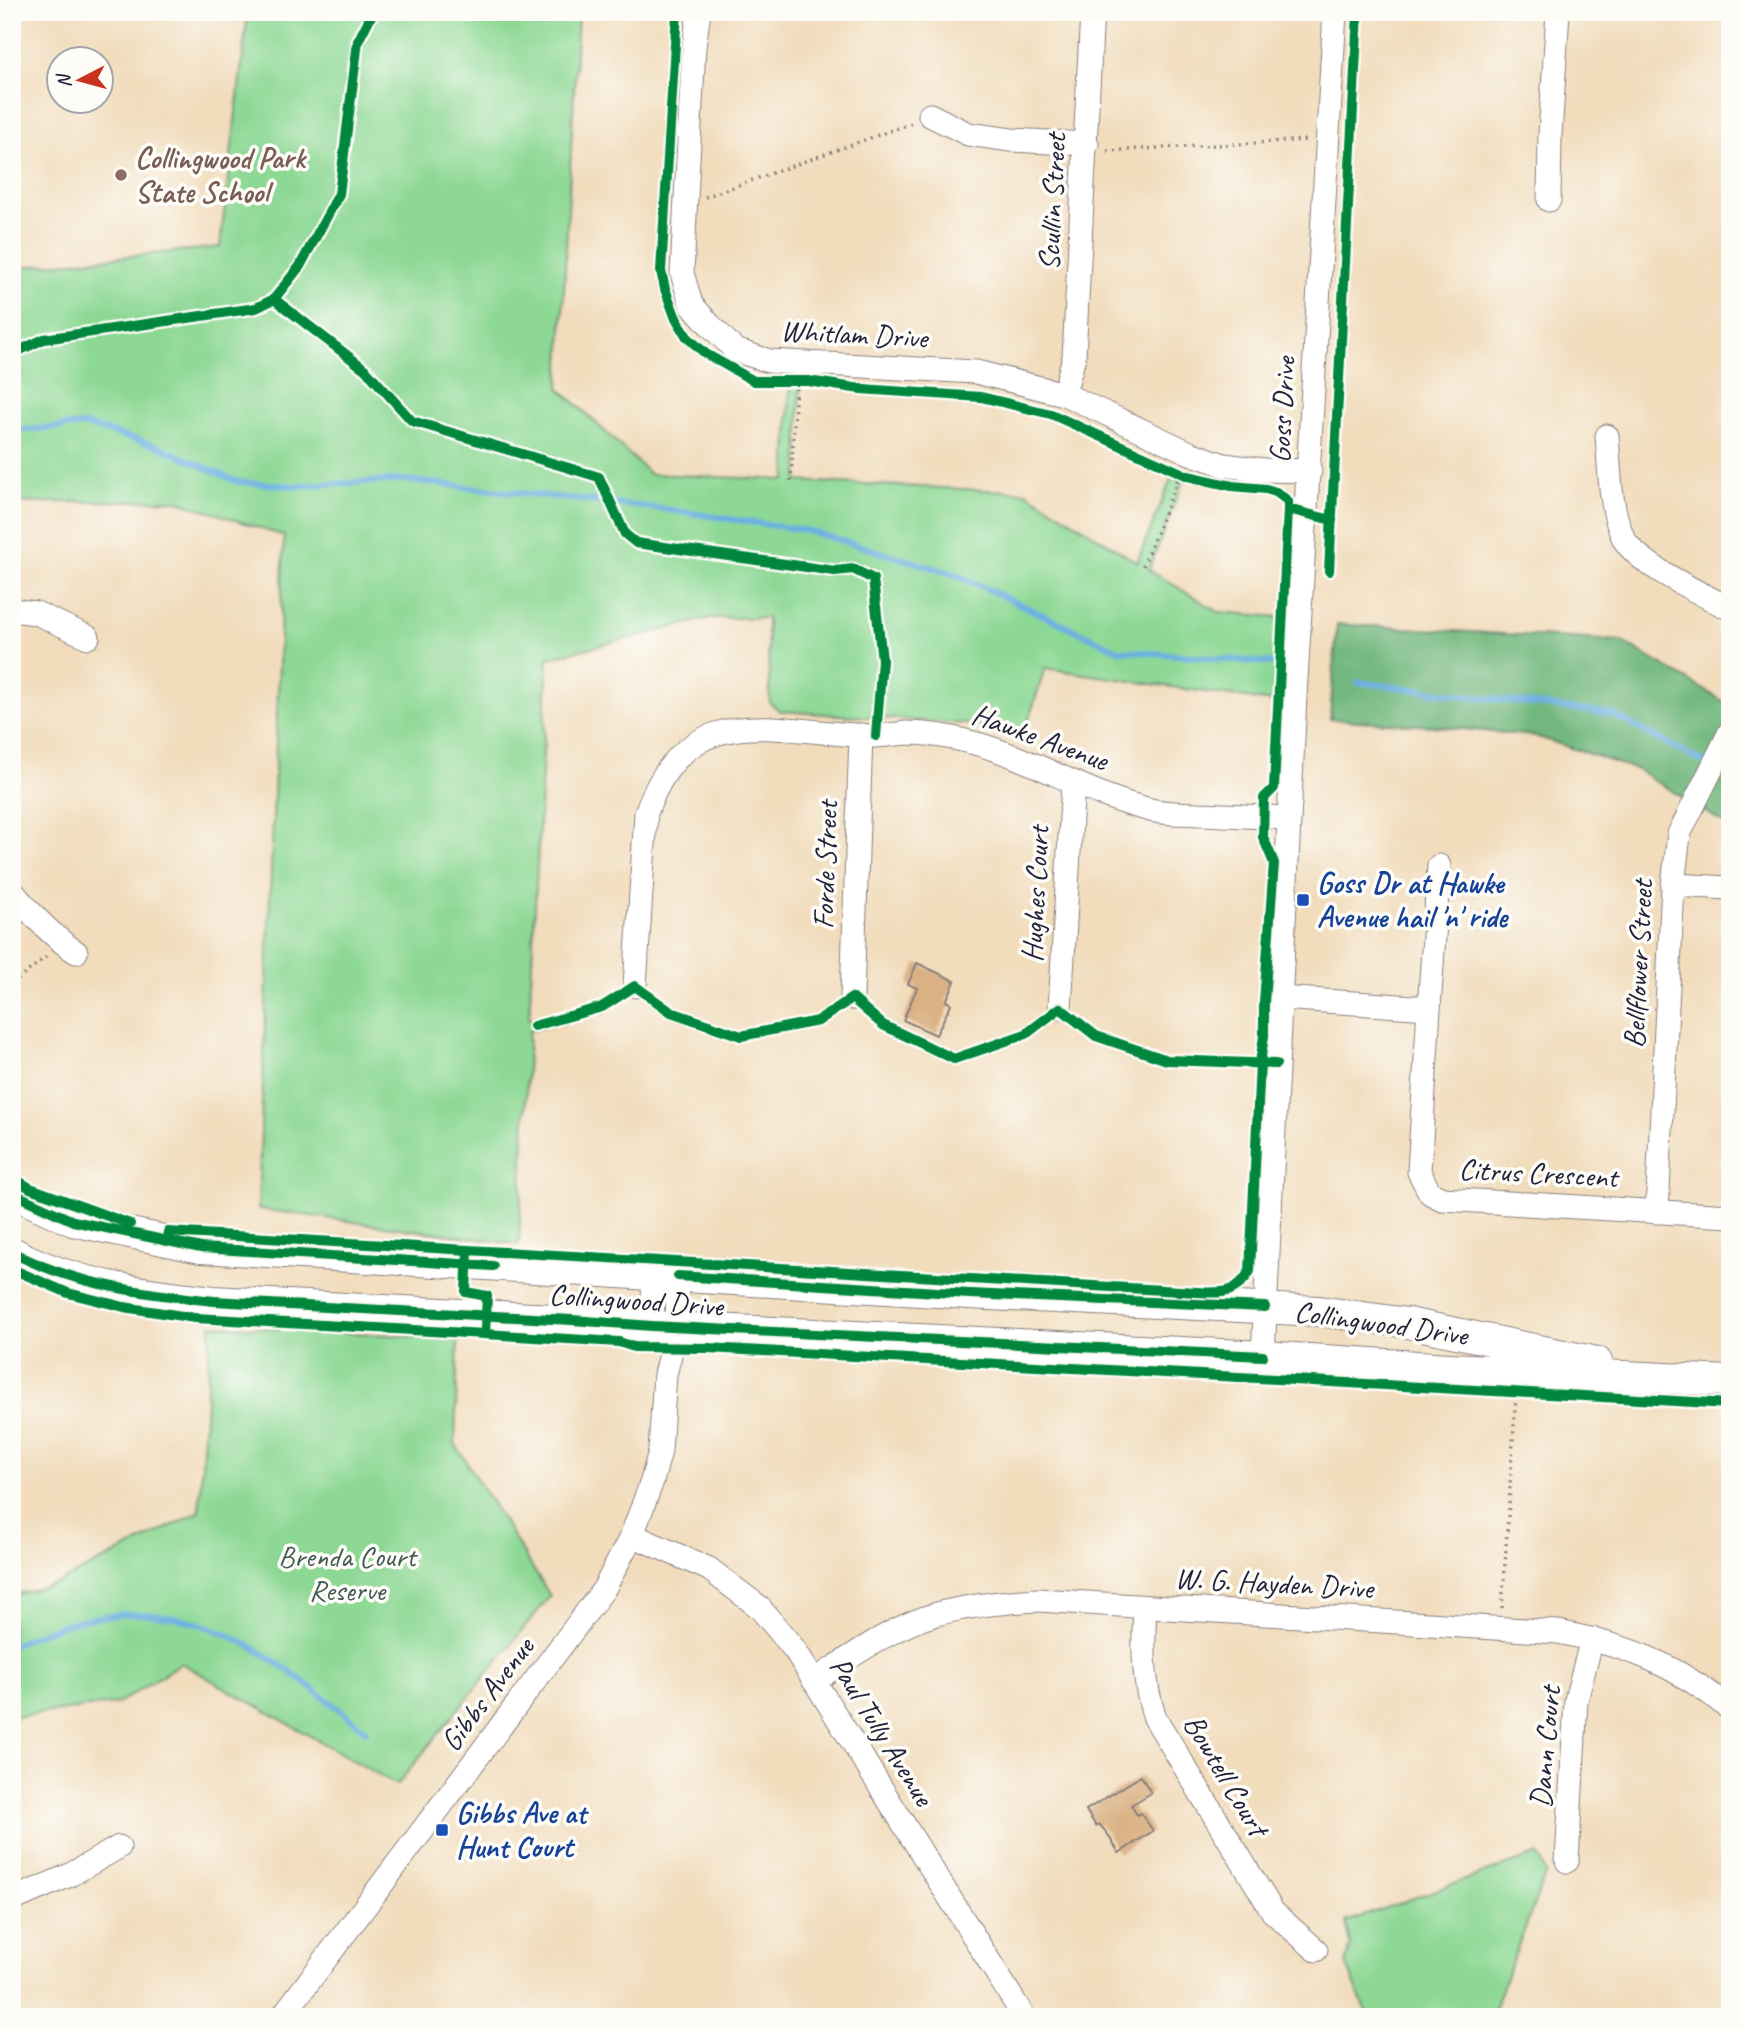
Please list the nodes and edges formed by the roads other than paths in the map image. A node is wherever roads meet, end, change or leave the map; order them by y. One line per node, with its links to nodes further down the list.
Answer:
1 (699, 12): 8 (street, Whitlam Drive)
2 (1092, 12): 6 (street, Scullin Street)
3 (1335, 12): 10 (street, Goss Drive)
4 (1558, 12): 7 (street)
5 (930, 116): 6 (street)
6 (1086, 150): 8 (street, Scullin Street)
7 (1549, 200)
8 (1064, 394): 10 (street, Whitlam Drive)
9 (1607, 436): 11 (street)
10 (1310, 471): 17 (street, Goss Drive)
11 (1730, 609)
12 (12, 610): 13 (street)
13 (89, 637)
14 (1730, 732): 19 (street, Bellflower Street)
15 (861, 735): 16 (street, Hawke Avenue); 23 (street, Hawke Avenue); 24 (street, Forde Street)
16 (1073, 783): 17 (street, Hawke Avenue); 26 (street, Hughes Court)
17 (1289, 818): 25 (street, Goss Drive)
18 (1439, 866): 27 (street)
19 (1673, 886): 20 (street); 29 (street, Bellflower Street)
20 (1730, 888)
21 (12, 891): 22 (street)
22 (69, 948)
23 (635, 986)
24 (852, 998)
25 (1280, 998): 27 (street); 33 (street, Goss Drive)
26 (1059, 1008)
27 (1429, 1008): 29 (street, Citrus Crescent)
28 (12, 1193): 32 (main road, Collingwood Drive)
29 (1657, 1212): 30 (street, Citrus Crescent)
30 (1730, 1216)
31 (12, 1252): 34 (main road, Collingwood Drive)
32 (666, 1275): 33 (main road, Collingwood Drive); 34 (street, Gibbs Avenue)
33 (1265, 1307): 35 (street, Goss Drive); 36 (main road, Collingwood Drive)
34 (664, 1327): 35 (main road, Collingwood Drive); 38 (street, Gibbs Avenue)
35 (1263, 1356): 36 (main road, Collingwood Drive)
36 (1665, 1379): 37 (main road, Collingwood Drive)
37 (1730, 1381)
38 (632, 1535): 41 (street, Paul Tully Avenue); 47 (street, Gibbs Avenue)
39 (1145, 1606): 40 (street, W. G. Hayden Drive); 41 (street, W. G. Hayden Drive); 46 (street, Bowtell Court)
40 (1592, 1639): 42 (street, W. G. Hayden Drive); 44 (street, Dann Court)
41 (814, 1681): 48 (street, Paul Tully Avenue)
42 (1730, 1709)
43 (119, 1847): 45 (street)
44 (1567, 1861)
45 (12, 1900)
46 (1315, 1950)
47 (294, 2012)
48 (1024, 2017)

